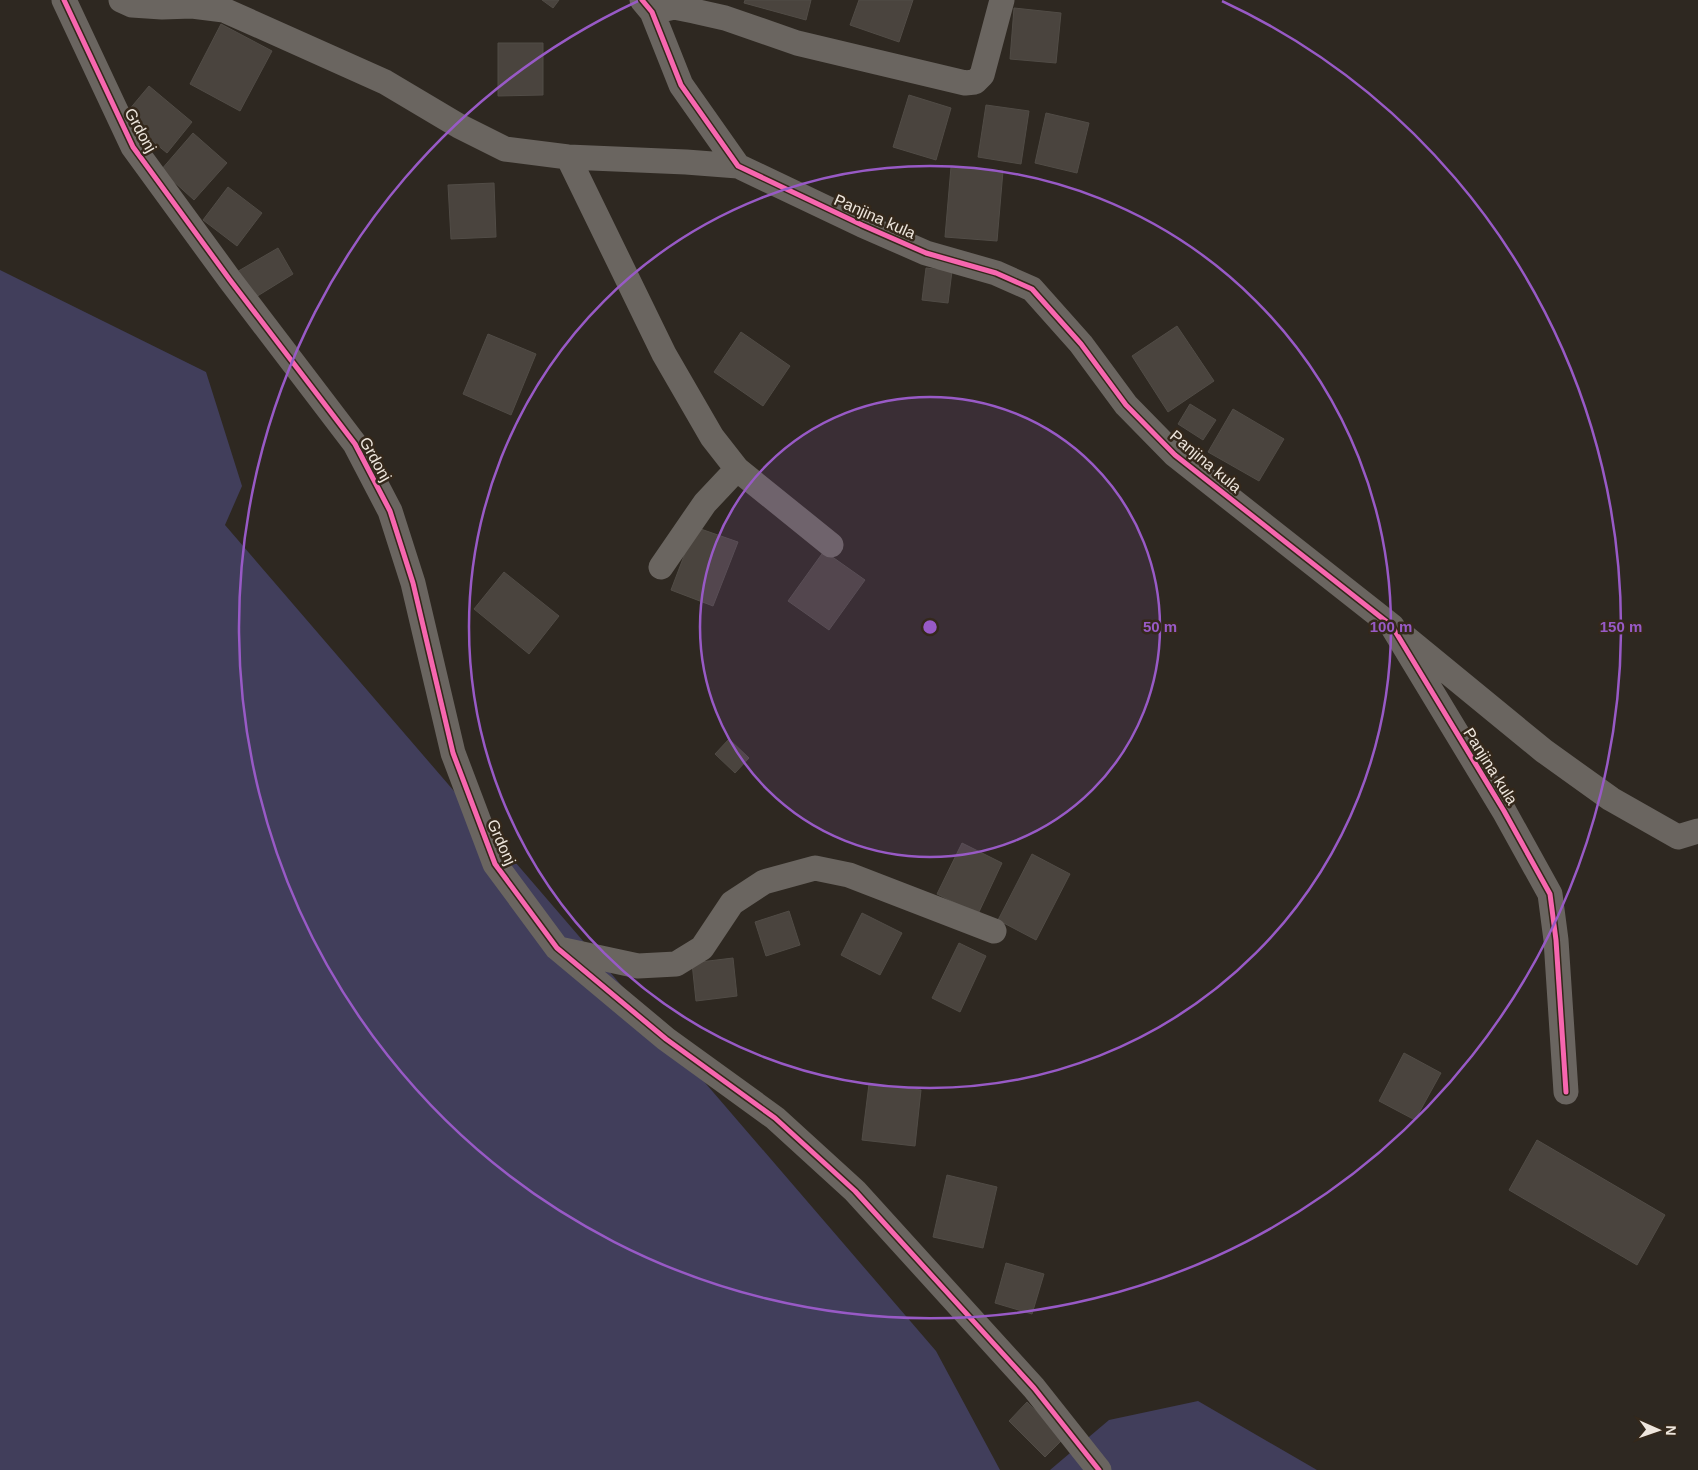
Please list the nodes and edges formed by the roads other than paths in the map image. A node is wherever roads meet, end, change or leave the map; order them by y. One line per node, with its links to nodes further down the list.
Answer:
1 (64, 0): 13 (street, Grdonj)
2 (121, 0): 5 (street)
3 (1002, 0): 4 (street)
4 (647, 6): 6 (street, Panjina kula)
5 (568, 157): 6 (street); 7 (street)
6 (738, 166): 10 (street, Panjina kula)
7 (737, 469): 8 (street); 9 (street)
8 (831, 545)
9 (661, 567)
10 (1392, 626): 11 (street); 14 (street, Panjina kula)
11 (1698, 831)
12 (994, 931): 13 (street)
13 (557, 948): 15 (street, Grdonj)
14 (1566, 1092)
15 (1099, 1470)

